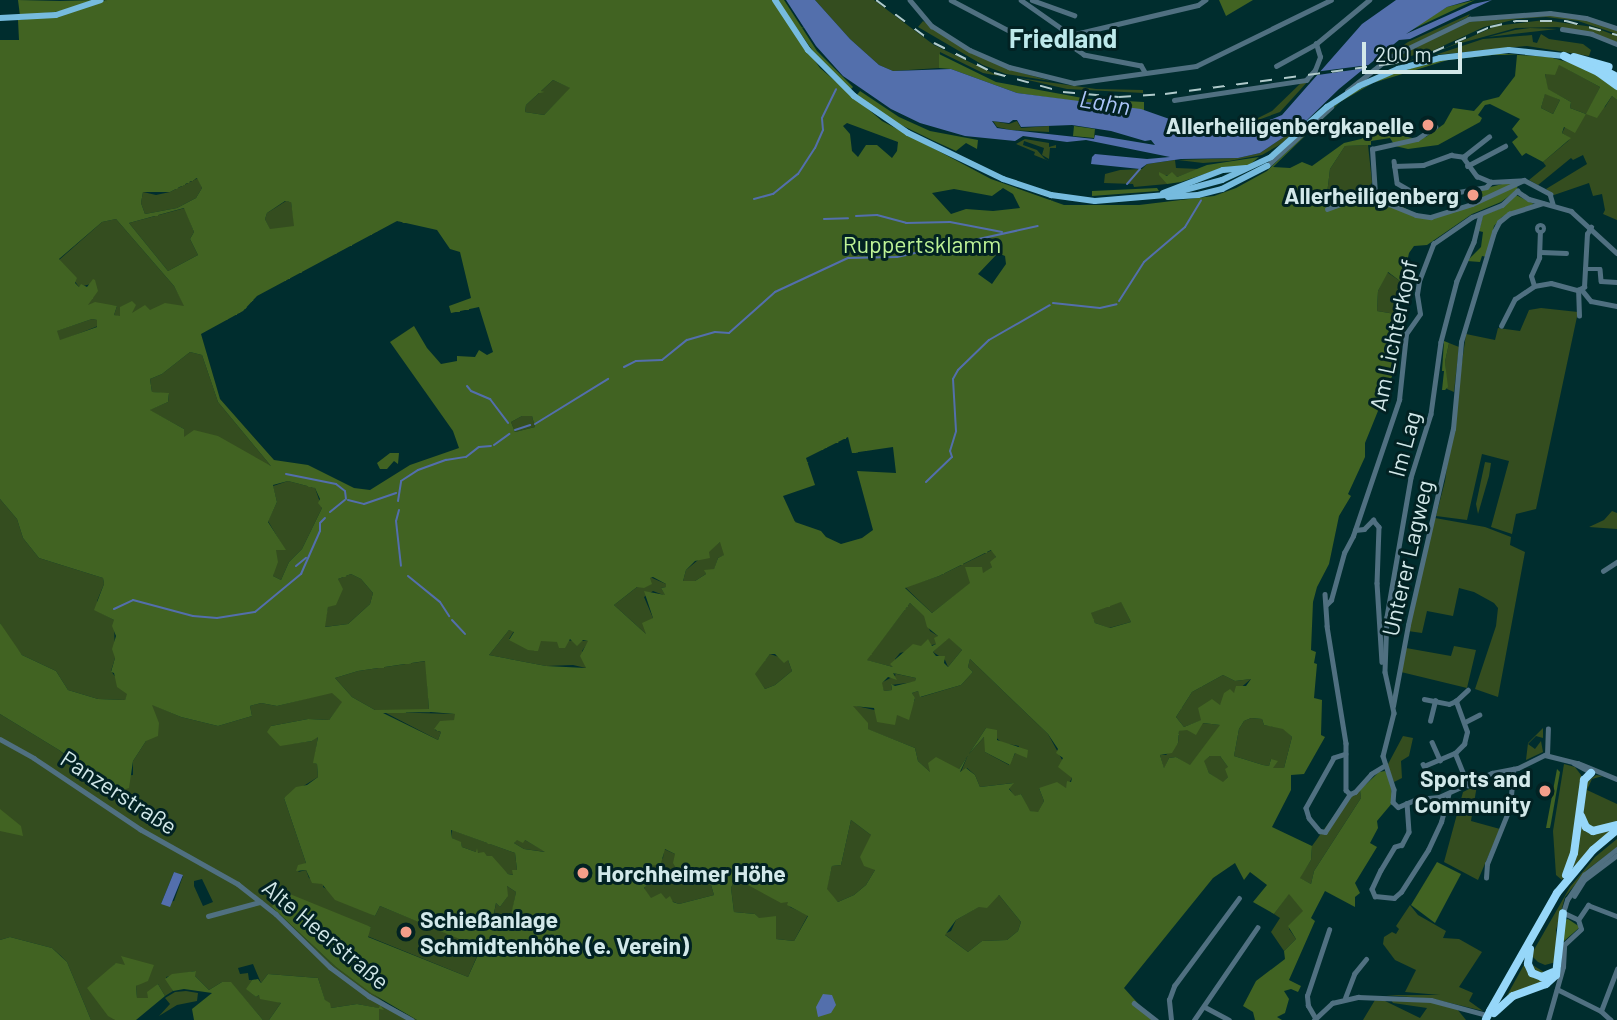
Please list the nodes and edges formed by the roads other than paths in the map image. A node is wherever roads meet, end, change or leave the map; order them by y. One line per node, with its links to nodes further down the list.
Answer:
1 (101, 0): 10 (main road)
2 (775, 0): 32 (main road)
3 (910, 0): 20 (street)
4 (951, 0): 16 (street)
5 (1205, 0): 13 (street)
6 (1331, 0): 20 (street)
7 (1369, 0): 14 (street)
8 (1027, 1): 9 (street); 13 (street)
9 (1074, 15)
10 (0, 18)
11 (1617, 28): 28 (street)
12 (1562, 29): 15 (street)
13 (1071, 36): 16 (street)
14 (1316, 44): 18 (street); 23 (street)
15 (1617, 44)
16 (1071, 47): 20 (street)
17 (1564, 56): 19 (highway); 21 (highway); 22 (highway); 32 (main road, bridge)
18 (1276, 66)
19 (1617, 71)
20 (1145, 73)
21 (1617, 77)
22 (1617, 86)
23 (1174, 100)
24 (1436, 127): 34 (street)
25 (1489, 137): 27 (street)
26 (1505, 146): 29 (street)
27 (1464, 157): 29 (street); 31 (street)
28 (1267, 166): 32 (main road); 32 (main road)
29 (1467, 166): 31 (street)
30 (1524, 180): 31 (street); 34 (street); 35 (street)
31 (1491, 182)
32 (1155, 197)
33 (1543, 202): 35 (street); 37 (street); 60 (street, Unterer Lagweg)
34 (1389, 204): 36 (street)
35 (1553, 204): 38 (street)
36 (1327, 209)
37 (1481, 214): 50 (street, Am Lichterkopf); 55 (street, Im Lag)
38 (1591, 227): 42 (street); 43 (street)
39 (1540, 233): 40 (street)
40 (1541, 252): 41 (street); 45 (street)
41 (1566, 253)
42 (1617, 253)
43 (1585, 269): 44 (street); 46 (street)
44 (1617, 282)
45 (1534, 286): 46 (street); 49 (street)
46 (1580, 290): 47 (street); 48 (street)
47 (1617, 306)
48 (1578, 316)
49 (1502, 326)
50 (1354, 530): 54 (street, Am Lichterkopf); 55 (street)
51 (1617, 562): 52 (street)
52 (1603, 571)
53 (1325, 594): 54 (street)
54 (1326, 605): 68 (street)
55 (1385, 672): 60 (street, Im Lag)
56 (1468, 690): 59 (street)
57 (1424, 698): 58 (street)
58 (1434, 701): 59 (street); 62 (street)
59 (1456, 701): 63 (street)
60 (1393, 706): 72 (street, Im Lag)
61 (1479, 715): 63 (street)
62 (1430, 721)
63 (1465, 722): 67 (street)
64 (1548, 729): 69 (street)
65 (0, 739): 87 (street, Panzerstraße)
66 (1432, 742): 70 (street)
67 (1455, 753): 70 (street); 77 (street)
68 (1346, 754): 78 (street); 78 (street)
69 (1548, 755): 73 (street); 74 (street)
70 (1440, 760): 71 (street)
71 (1423, 764)
72 (1384, 766): 78 (street); 80 (street)
73 (1581, 766): 75 (street); 75 (street)
74 (1513, 769): 77 (street); 88 (street)
75 (1591, 774): 76 (street); 81 (highway)
76 (1617, 779)
77 (1468, 786): 79 (street)
78 (1350, 794)
79 (1449, 794): 80 (street); 80 (street)
80 (1407, 803)
81 (1580, 810): 82 (highway); 89 (highway)
82 (1617, 828): 89 (highway)
83 (1617, 836): 99 (highway)
84 (1617, 849): 86 (street)
85 (1617, 855): 86 (street)
86 (1592, 871): 90 (street); 93 (street)
87 (219, 873): 92 (street, Alte Heerstraße)
88 (1486, 878)
89 (1557, 893): 108 (highway)
90 (1574, 897)
91 (1239, 898): 112 (street)
92 (261, 901): 94 (street); 110 (street, Alte Heerstraße)
93 (1563, 913): 96 (street); 101 (highway)
94 (208, 916)
95 (1617, 916): 96 (street)
96 (1578, 920): 103 (street)
97 (1258, 928): 106 (street)
98 (1329, 930): 109 (street)
99 (1530, 949): 101 (highway); 108 (highway)
100 (1366, 959): 104 (street)
101 (1558, 964): 108 (highway)
102 (1617, 969): 107 (street)
103 (1557, 989): 107 (street); 115 (street)
104 (1345, 999): 108 (street); 109 (street)
105 (1135, 1003): 111 (street)
106 (1205, 1007): 113 (street); 114 (street)
107 (1601, 1011): 116 (street)
108 (1488, 1016)
109 (1315, 1019)
110 (412, 1020)
111 (1156, 1020)
112 (1171, 1020)
113 (1194, 1020)
114 (1229, 1020)
115 (1548, 1020)
116 (1611, 1020)

